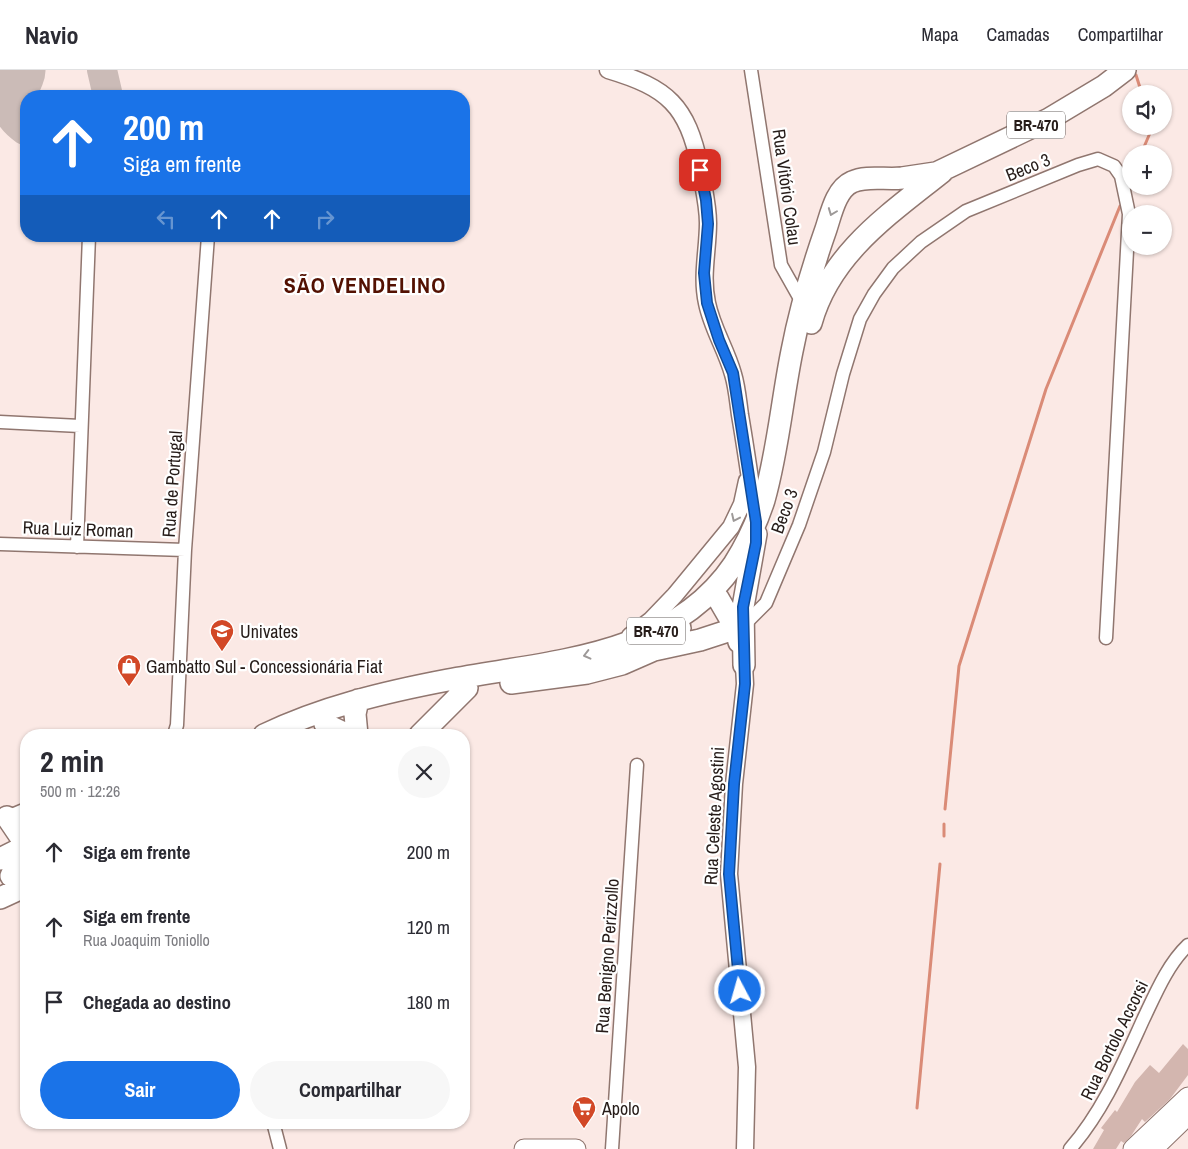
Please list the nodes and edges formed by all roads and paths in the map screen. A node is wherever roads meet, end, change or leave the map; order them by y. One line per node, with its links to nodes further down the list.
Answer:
1 (608, 70): 13 (street)
2 (751, 70): 10 (street, Rua Vitório Colau)
3 (1125, 70): 4 (highway, BR-470)
4 (942, 172): 5 (highway); 6 (highway, BR-470); 7 (highway, BR-470)
5 (863, 179): 6 (highway); 10 (highway, one-way to 10)
6 (886, 198): 7 (highway); 10 (highway, BR-470)
7 (877, 223): 14 (highway, BR-470)
8 (88, 242): 12 (street)
9 (208, 242): 17 (street, Rua de Portugal)
10 (803, 304): 14 (highway, BR-470)
11 (0, 422): 12 (street)
12 (80, 426): 16 (street)
13 (750, 472): 14 (street); 22 (street, one-way to 22)
14 (756, 533): 18 (highway, BR-470); 19 (highway); 22 (highway, BR-470)
15 (0, 544): 16 (street, Rua Luiz Roman)
16 (77, 547): 17 (street, Rua Luiz Roman)
17 (185, 550): 28 (street, Rua de Portugal)
18 (718, 598): 19 (highway); 23 (highway, BR-470)
19 (739, 627): 20 (street, Beco 3); 21 (highway); 24 (highway)
20 (1106, 638)
21 (700, 640): 23 (highway); 24 (highway)
22 (613, 648): 26 (highway, BR-470, one-way to 26)
23 (654, 650): 25 (highway, BR-470)
24 (744, 664): 49 (street, Rua Celeste Agostini)
25 (467, 688): 26 (highway, BR-470); 33 (highway)
26 (357, 707): 27 (highway, BR-470); 29 (highway, BR-470); 32 (highway)
27 (324, 724): 30 (highway, BR-470); 31 (highway)
28 (176, 729)
29 (277, 729)
30 (311, 729)
31 (335, 729)
32 (357, 729)
33 (426, 729)
34 (637, 765): 48 (street, Rua Benigno Perizzollo)
35 (15, 819): 36 (highway)
36 (20, 831)
37 (20, 859): 38 (highway)
38 (13, 874): 39 (highway)
39 (0, 898)
40 (1188, 946): 50 (street, Rua Bortolo Accorsi)
41 (1188, 1097): 43 (main road)
42 (1188, 1115): 43 (main road)
43 (1167, 1126): 51 (main road); 52 (main road)
44 (275, 1129): 45 (street)
45 (280, 1149)
46 (524, 1149): 47 (main road)
47 (576, 1149)
48 (612, 1149)
49 (745, 1149)
50 (1070, 1149)
51 (1133, 1149)
52 (1153, 1149)

